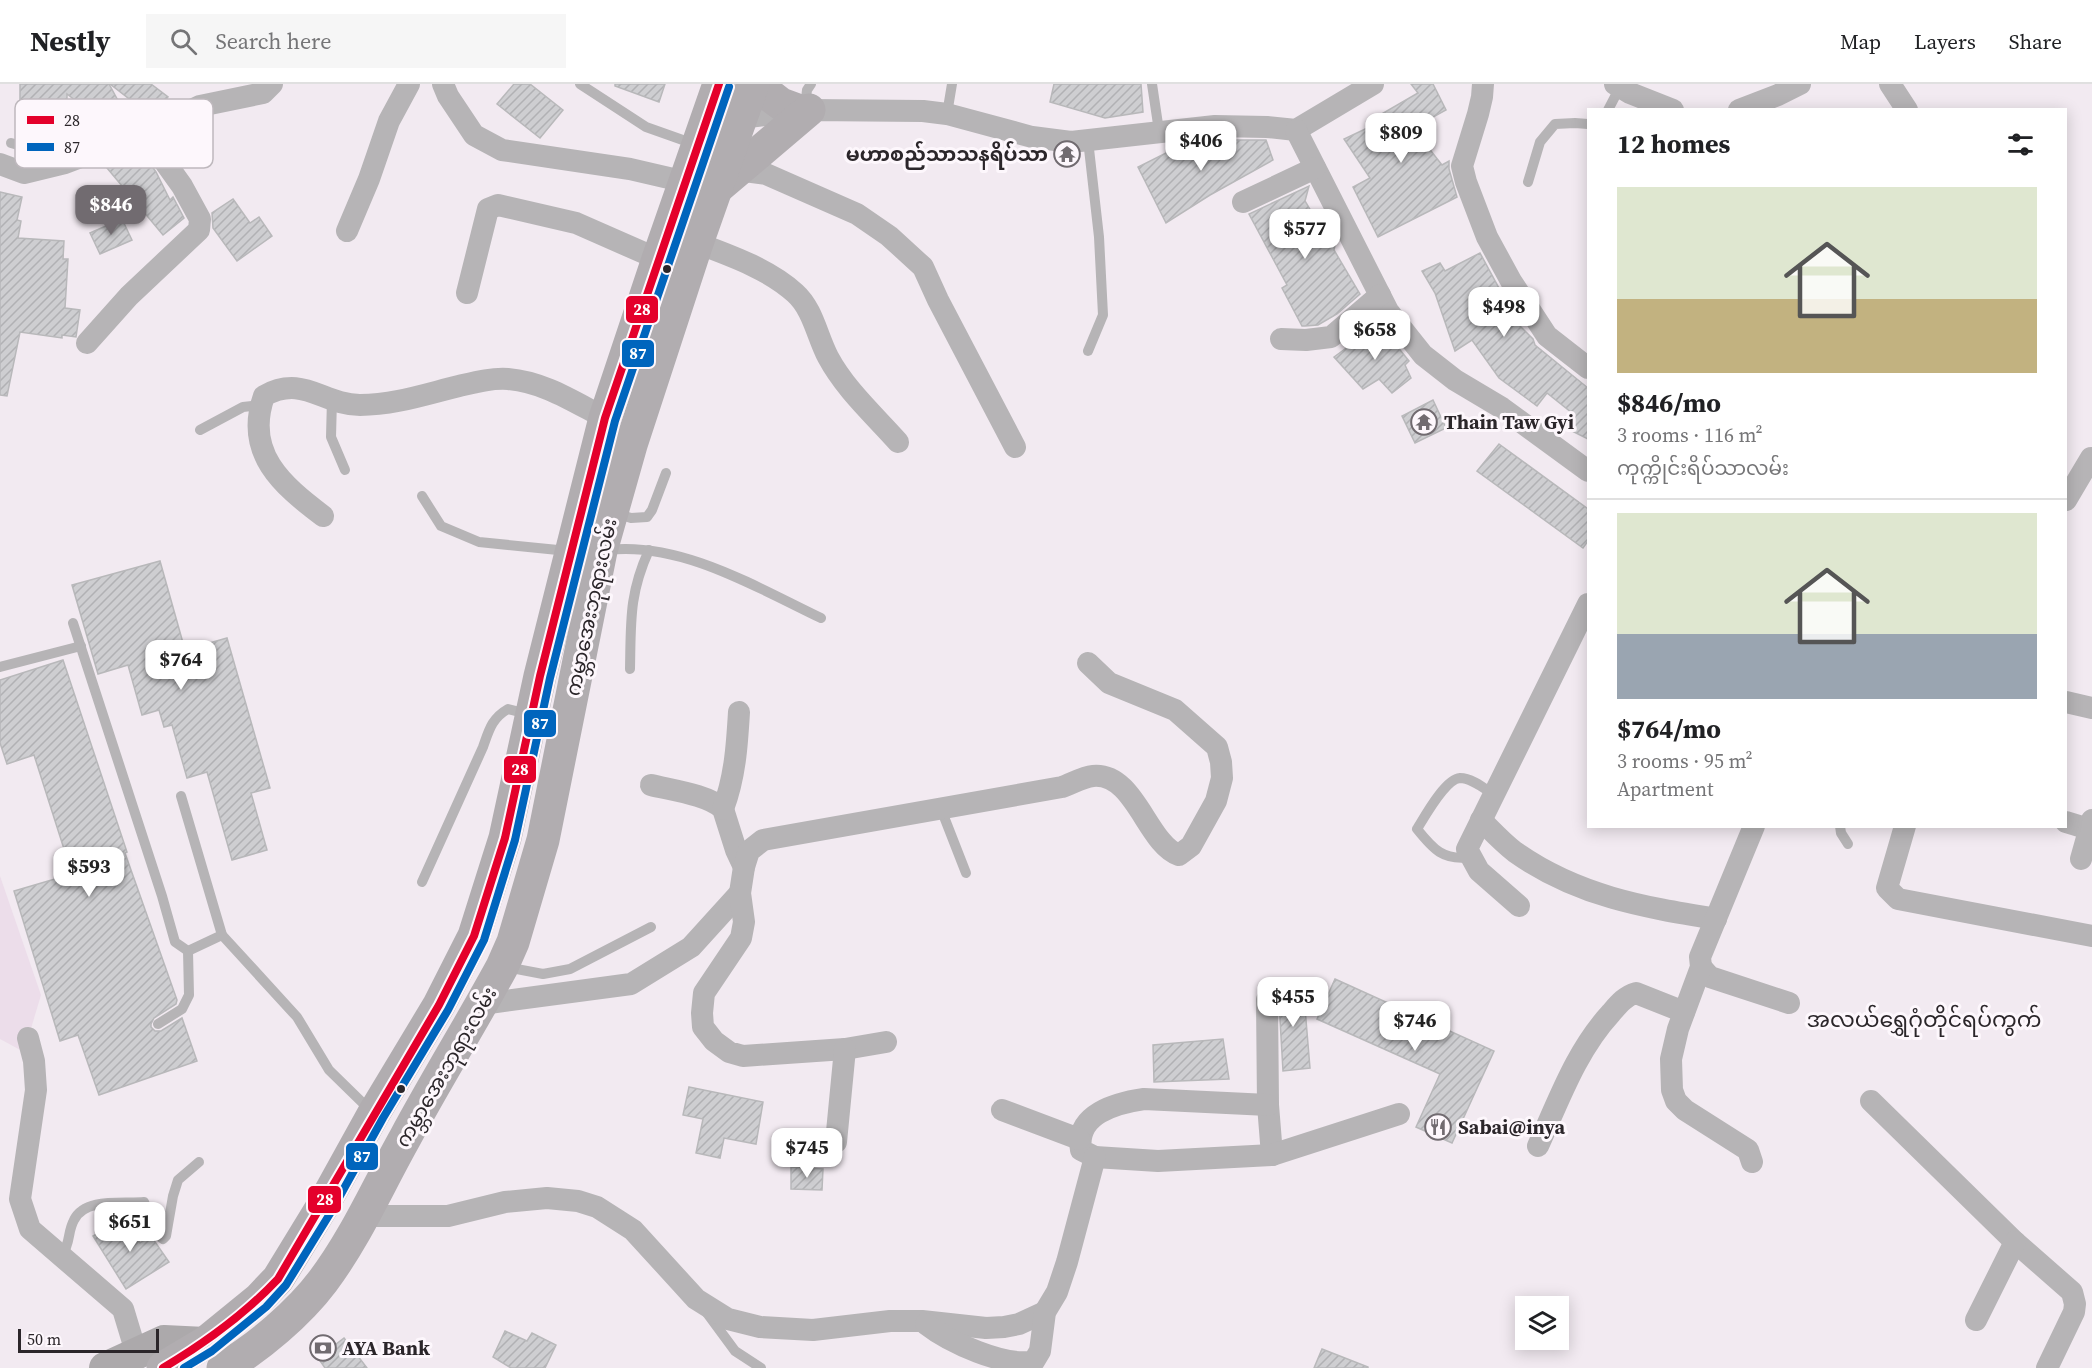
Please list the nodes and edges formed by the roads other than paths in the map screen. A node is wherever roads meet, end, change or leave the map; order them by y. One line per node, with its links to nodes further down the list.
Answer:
1 (272, 84): 13 (street)
2 (409, 84): 35 (street)
3 (443, 84): 32 (street)
4 (580, 84): 27 (lane)
5 (754, 84): 14 (main road, ကမ္ဘာအေးဘုရားလမ်း); 15 (main road)
6 (952, 84): 20 (lane)
7 (1152, 84): 23 (lane)
8 (1373, 84): 22 (street)
9 (1483, 84): 43 (street)
10 (1800, 84): 18 (street)
11 (1890, 84): 19 (street)
12 (1617, 85): 16 (lane); 17 (street)
13 (213, 103)
14 (724, 103): 15 (street); 27 (main road, ကမ္ဘာအေးဘုရားလမ်း); 32 (main road, ကမ္ဘာအေးဘုရားလမ်း)
15 (806, 104): 20 (street); 32 (main road)
16 (1609, 108)
17 (1668, 108)
18 (1744, 108)
19 (1906, 108)
20 (947, 114): 24 (street)
21 (1587, 124): 33 (lane)
22 (1296, 130): 23 (street); 31 (street)
23 (1159, 132): 24 (street)
24 (1088, 140): 42 (lane)
25 (11, 143): 26 (lane)
26 (15, 144)
27 (697, 145): 32 (main road, ကမ္ဘာအေးဘုရားလမ်း)
28 (0, 164): 29 (street)
29 (44, 168)
30 (168, 168): 41 (street)
31 (1315, 168): 34 (street); 39 (street)
32 (713, 180): 36 (main road, ကမ္ဘာအေးဘုရားလမ်း); 37 (main road, ကမ္ဘာအေးဘုရားလမ်း); 49 (street)
33 (1527, 182)
34 (1243, 202)
35 (347, 231)
36 (697, 243): 48 (street); 56 (main road, ကမ္ဘာအေးဘုရားလမ်း)
37 (658, 259): 38 (street); 46 (main road, ကမ္ဘာအေးဘုရားလမ်း)
38 (467, 293)
39 (1380, 295): 40 (street); 52 (street)
40 (1281, 339)
41 (87, 343)
42 (1088, 351)
43 (1587, 367)
44 (332, 399): 45 (street); 46 (street); 51 (lane)
45 (261, 405): 47 (lane); 57 (street)
46 (605, 418): 59 (main road, ကမ္ဘာအေးဘုရားလမ်း)
47 (200, 430)
48 (898, 442)
49 (1015, 447)
50 (2091, 458): 55 (street)
51 (345, 470)
52 (1587, 470)
53 (666, 473): 56 (lane)
54 (422, 496): 59 (lane)
55 (2067, 498)
56 (612, 512): 59 (main road, ကမ္ဘာအေးဘုရားလမ်း)
57 (323, 516)
58 (649, 550): 59 (lane); 61 (lane); 66 (lane)
59 (586, 551): 67 (main road, ကမ္ဘာအေးဘုရားလမ်း); 68 (main road, ကမ္ဘာအေးဘုရားလမ်း)
60 (1587, 606): 74 (street)
61 (820, 618)
62 (73, 623): 63 (lane)
63 (81, 646): 65 (lane); 98 (lane)
64 (1088, 663): 77 (street)
65 (0, 667)
66 (630, 669)
67 (540, 676): 68 (main road); 72 (main road, ကမ္ဘာအေးဘုရားလမ်း)
68 (574, 686): 89 (main road, ကမ္ဘာအေးဘုရားလမ်း)
69 (2067, 702): 70 (street)
70 (2092, 708)
71 (739, 712): 76 (street)
72 (531, 715): 84 (main road, ကမ္ဘာအေးဘုရားလမ်း); 91 (lane)
73 (651, 785): 76 (street)
74 (1494, 795): 78 (street); 86 (lane)
75 (181, 796): 96 (lane)
76 (723, 809): 88 (street)
77 (941, 809): 88 (street); 90 (lane)
78 (1481, 820): 86 (street); 94 (street)
79 (2067, 822): 80 (street)
80 (2091, 824): 87 (street)
81 (1753, 828): 94 (street)
82 (1840, 828): 85 (lane)
83 (1904, 828): 97 (street)
84 (505, 838): 89 (main road); 113 (main road, ကမ္ဘာအေးဘုရားလမ်း)
85 (1848, 844)
86 (1471, 857): 93 (street)
87 (2081, 859)
88 (744, 867): 92 (street)
89 (535, 872): 99 (main road, ကမ္ဘာအေးဘုရားလမ်း)
90 (966, 873)
91 (422, 882)
92 (740, 893): 103 (street); 108 (street)
93 (1519, 906)
94 (1716, 919): 100 (street)
95 (651, 927): 99 (lane)
96 (222, 935): 98 (lane); 113 (lane)
97 (2092, 936)
98 (188, 951): 105 (lane)
99 (502, 967): 103 (main road, ကမ္ဘာအေးဘုရားလမ်း)
100 (1701, 968): 102 (street); 104 (street)
101 (1268, 1000): 110 (street)
102 (1789, 1003)
103 (482, 1004): 121 (main road, ကမ္ဘာအေးဘုရားလမ်း)
104 (1684, 1012): 116 (street); 120 (street)
105 (158, 1024)
106 (28, 1038): 124 (street)
107 (886, 1042): 108 (street)
108 (845, 1049): 115 (street)
109 (1871, 1101): 123 (street)
110 (1268, 1105): 114 (street); 117 (street)
111 (1002, 1110): 114 (street)
112 (1399, 1114): 117 (street)
113 (367, 1126): 121 (main road); 130 (main road, ကမ္ဘာအေးဘုရားလမ်း)
114 (1079, 1139): 118 (street)
115 (836, 1142)
116 (1538, 1146)
117 (1272, 1155): 118 (street)
118 (1095, 1157): 126 (street)
119 (199, 1162): 124 (lane)
120 (1752, 1162)
121 (384, 1178): 122 (main road, ကမ္ဘာအေးဘုရားလမ်း)
122 (364, 1216): 125 (street); 130 (main road, ကမ္ဘာအေးဘုရားလမ်း)
123 (2016, 1242): 127 (street); 133 (street)
124 (62, 1255): 129 (street)
125 (696, 1299): 128 (street); 132 (lane)
126 (1045, 1312): 128 (street); 128 (street)
127 (1976, 1320)
128 (922, 1321)
129 (150, 1360): 130 (main road, ကမ္ဘာအေးဘုရားလမ်း); 131 (main road)
130 (220, 1361)
131 (105, 1368)
132 (761, 1368)
133 (2047, 1368)

